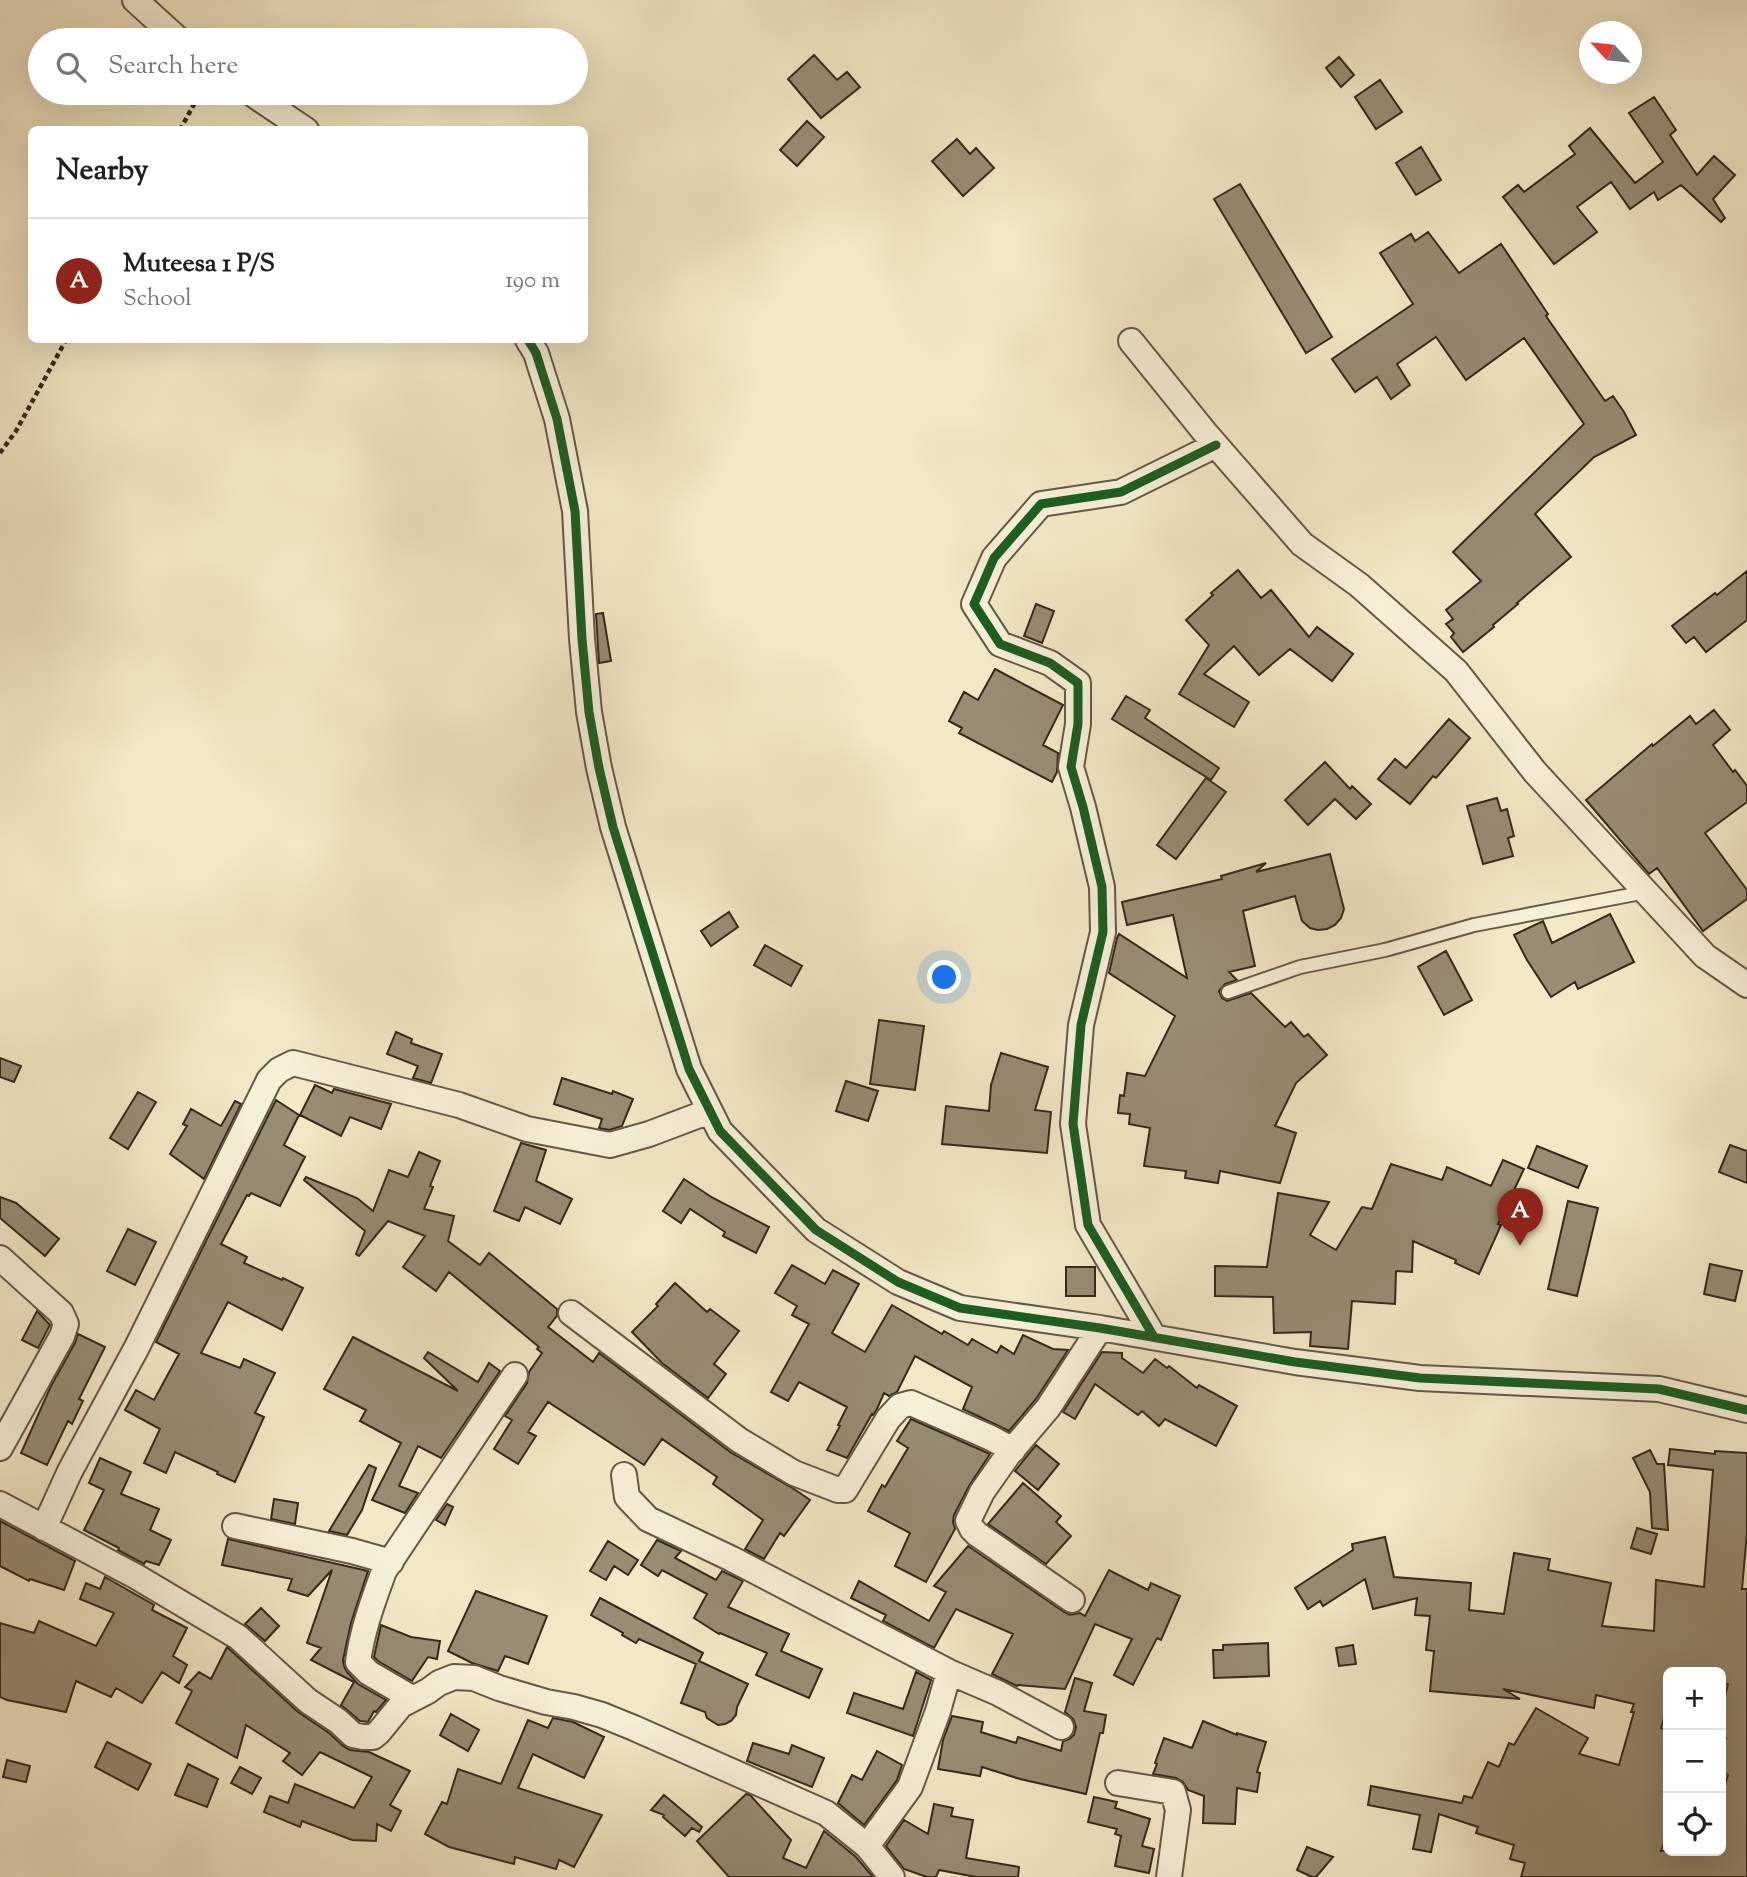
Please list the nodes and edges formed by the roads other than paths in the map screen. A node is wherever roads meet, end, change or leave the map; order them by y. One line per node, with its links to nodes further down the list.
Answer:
1 (135, 0): 2 (street)
2 (166, 28)
3 (269, 105): 4 (street)
4 (300, 126)
5 (1130, 341): 7 (street)
6 (530, 343): 11 (street)
7 (1216, 445): 8 (street); 15 (street)
8 (1646, 892): 9 (street); 10 (lane)
9 (1747, 985)
10 (1228, 992)
11 (710, 1111): 14 (street); 23 (street)
12 (0, 1258): 18 (street)
13 (570, 1313): 19 (street)
14 (1100, 1328): 15 (street); 19 (street)
15 (1154, 1337): 17 (street)
16 (515, 1375): 24 (street)
17 (1747, 1410)
18 (0, 1448)
19 (1013, 1450): 25 (street)
20 (624, 1475): 26 (street)
21 (0, 1504): 23 (street)
22 (235, 1526): 24 (street)
23 (44, 1528): 27 (street)
24 (391, 1562): 27 (street)
25 (1072, 1600)
26 (949, 1672): 28 (street); 30 (street)
27 (412, 1698): 30 (street)
28 (1061, 1727)
29 (1118, 1783): 32 (street)
30 (867, 1846): 31 (street)
31 (892, 1877)
32 (1168, 1877)

